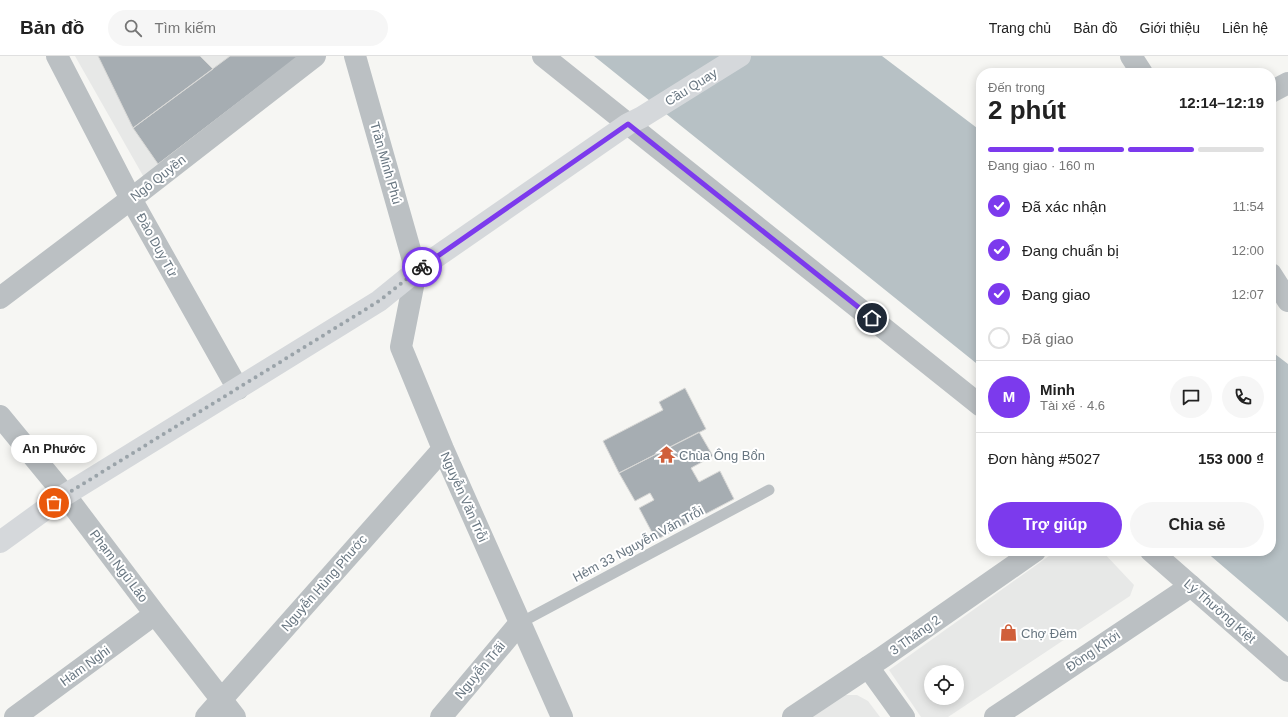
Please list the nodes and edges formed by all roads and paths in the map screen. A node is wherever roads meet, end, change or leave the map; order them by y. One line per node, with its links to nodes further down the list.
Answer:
1 (57, 56): 11 (street, Đào Duy Từ)
2 (314, 56): 11 (street, Ngô Quyền)
3 (355, 56): 12 (street, Trần Minh Phú)
4 (543, 56): 10 (street)
5 (740, 56): 10 (main road, Cầu Quay)
6 (1131, 56): 7 (street)
7 (1139, 68)
8 (1288, 83): 9 (street)
9 (1276, 89)
10 (635, 121): 12 (main road, Cầu Quay); 17 (street)
11 (131, 199): 14 (street, Ngô Quyền); 16 (street, Đào Duy Từ)
12 (416, 271): 16 (main road, Cầu Quay); 19 (street, Nguyễn Văn Trỗi)
13 (1276, 282): 15 (street)
14 (0, 298)
15 (1288, 301)
16 (238, 389): 21 (main road, Cầu Quay)
17 (976, 402)
18 (0, 416): 21 (street, Phạm Ngũ Lão)
19 (443, 449): 27 (street, Nguyễn Văn Trỗi); 30 (street, Nguyễn Hùng Phước)
20 (769, 490): 27 (lane, Hẻm 33 Nguyễn Văn Trỗi)
21 (65, 495): 22 (main road, Cầu Quay); 26 (street, Phạm Ngũ Lão)
22 (0, 542)
23 (1028, 556): 28 (street, 3 Tháng 2)
24 (1157, 556): 25 (street, Lý Thường Kiệt)
25 (1191, 586): 29 (street, Lý Thường Kiệt); 38 (street, Đồng Khởi)
26 (155, 614): 30 (street, Phạm Ngũ Lão); 31 (street, Hàm Nghi)
27 (520, 623): 34 (street, Nguyễn Trãi); 35 (street, Nguyễn Văn Trỗi)
28 (868, 667): 36 (street, 3 Tháng 2); 37 (street)
29 (1288, 671)
30 (222, 700): 32 (street, Nguyễn Hùng Phước); 33 (street, Phạm Ngũ Lão)
31 (15, 717)
32 (206, 717)
33 (235, 717)
34 (441, 717)
35 (562, 717)
36 (793, 717)
37 (904, 717)
38 (995, 717)

